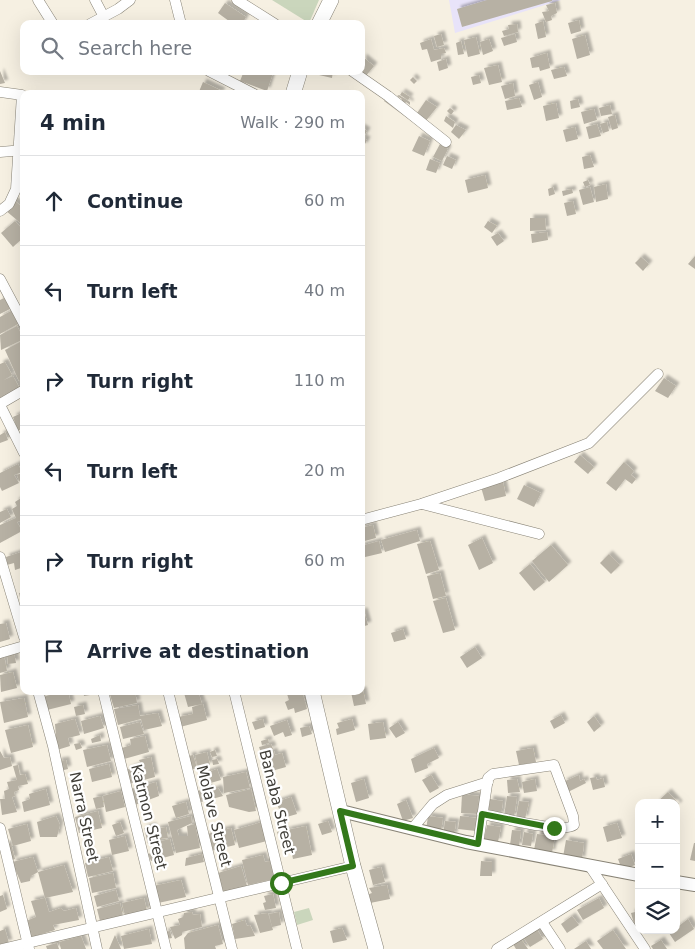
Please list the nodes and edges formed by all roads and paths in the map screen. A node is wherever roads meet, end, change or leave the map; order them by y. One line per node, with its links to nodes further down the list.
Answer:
1 (38, 0): 8 (street)
2 (95, 0): 7 (street)
3 (130, 0): 7 (street)
4 (175, 0): 10 (street)
5 (237, 0): 11 (street)
6 (331, 0): 12 (main road)
7 (104, 16): 9 (street)
8 (50, 20)
9 (97, 20)
10 (180, 20)
11 (269, 20)
12 (321, 20)
13 (217, 75): 16 (street)
14 (299, 75): 17 (main road)
15 (358, 75): 20 (street)
16 (246, 90)
17 (294, 90)
18 (0, 92): 19 (street)
19 (20, 95)
20 (446, 142)
21 (20, 150): 22 (street)
22 (0, 152)
23 (20, 158): 24 (street)
24 (0, 211)
25 (0, 279): 26 (street)
26 (20, 316)
27 (658, 374): 31 (street)
28 (20, 392): 29 (street)
29 (0, 404): 30 (street)
30 (20, 446)
31 (421, 504): 32 (street); 33 (street)
32 (365, 519)
33 (539, 534)
34 (0, 557): 35 (street)
35 (20, 624)
36 (20, 647): 37 (street)
37 (0, 653)
38 (39, 695): 59 (street, Narra Street)
39 (104, 695): 57 (street, Katmon Street)
40 (169, 695): 56 (street, Molave Street)
41 (235, 695): 52 (street, Banaba Street)
42 (313, 695): 44 (main road)
43 (488, 782): 45 (street); 45 (street); 47 (street)
44 (340, 811): 47 (street); 50 (main road)
45 (482, 814): 48 (street)
46 (0, 828): 60 (street)
47 (412, 829): 48 (street)
48 (478, 844): 49 (street)
49 (589, 865): 51 (street); 54 (street)
50 (353, 866): 52 (street); 66 (main road)
51 (635, 873)
52 (281, 883): 56 (street); 65 (street, Banaba Street)
53 (680, 883): 55 (street)
54 (602, 884): 58 (street); 69 (street)
55 (695, 885)
56 (219, 897): 57 (street); 64 (street, Molave Street)
57 (156, 912): 59 (street); 63 (street, Katmon Street)
58 (542, 922): 67 (street); 68 (street)
59 (92, 928): 60 (street); 62 (street, Narra Street)
60 (28, 946): 61 (street)
61 (2, 949)
62 (97, 949)
63 (166, 949)
64 (232, 949)
65 (297, 949)
66 (376, 949)
67 (497, 949)
68 (560, 949)
69 (645, 949)

